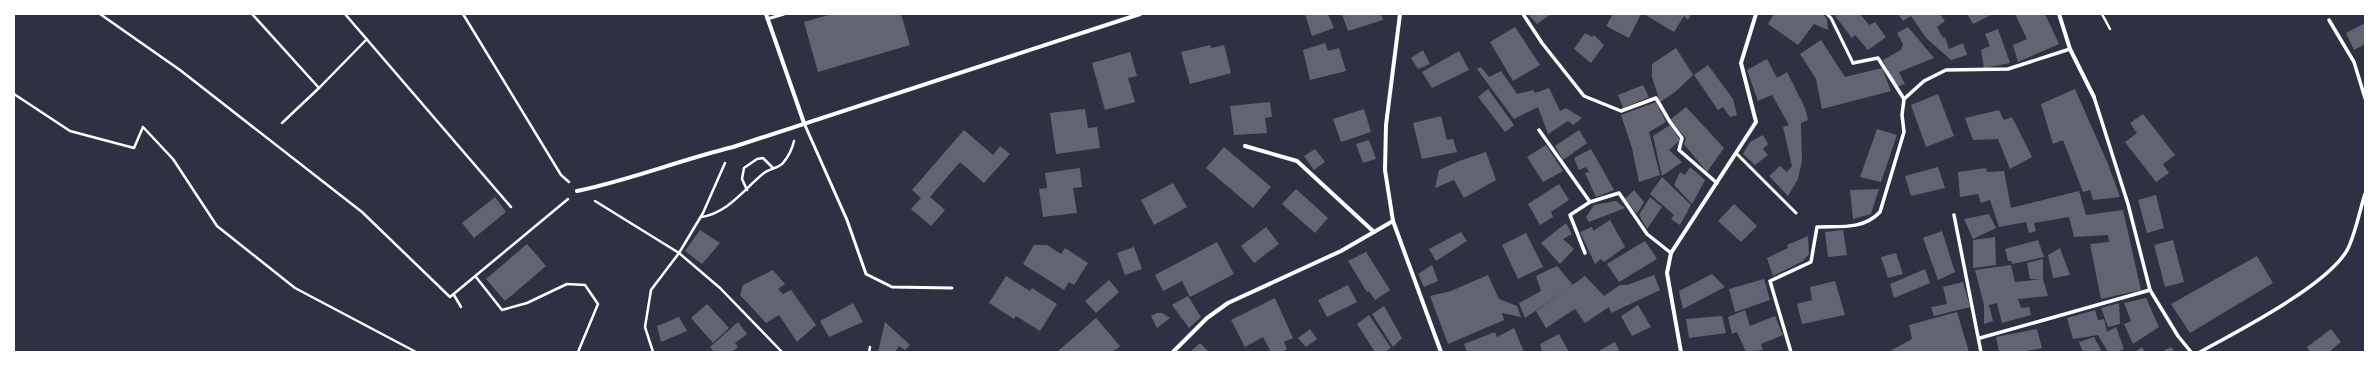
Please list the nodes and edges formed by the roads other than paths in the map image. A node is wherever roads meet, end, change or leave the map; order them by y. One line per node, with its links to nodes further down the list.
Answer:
1 (766, 14): 9 (street)
2 (784, 14): 9 (lane)
3 (1140, 14): 16 (street)
4 (1400, 14): 26 (street)
5 (1523, 14): 20 (street)
6 (1756, 14): 19 (street)
7 (1827, 14): 12 (lane)
8 (2059, 14): 11 (street)
9 (767, 19): 16 (street)
10 (2328, 20): 14 (street)
11 (2070, 49): 13 (street); 15 (street)
12 (1853, 63): 15 (street)
13 (2094, 97): 31 (street)
14 (2365, 98)
15 (1904, 99): 36 (street)
16 (804, 123): 21 (street); 30 (lane)
17 (1540, 130): 23 (street)
18 (1244, 146): 27 (street)
19 (1736, 152): 20 (street); 24 (lane)
20 (1717, 183): 29 (street)
21 (577, 191)
22 (2365, 194): 39 (street)
23 (1590, 202): 28 (street); 29 (street)
24 (1796, 213)
25 (1954, 215): 32 (street)
26 (1393, 221): 27 (street); 34 (street)
27 (1374, 232): 33 (street)
28 (1585, 253)
29 (1671, 253): 35 (street)
30 (952, 288)
31 (2150, 290): 32 (street); 38 (street)
32 (1980, 338): 37 (street)
33 (1173, 352)
34 (1441, 352)
35 (1681, 352)
36 (1791, 352)
37 (1981, 352)
38 (2191, 352)
39 (2200, 352)

